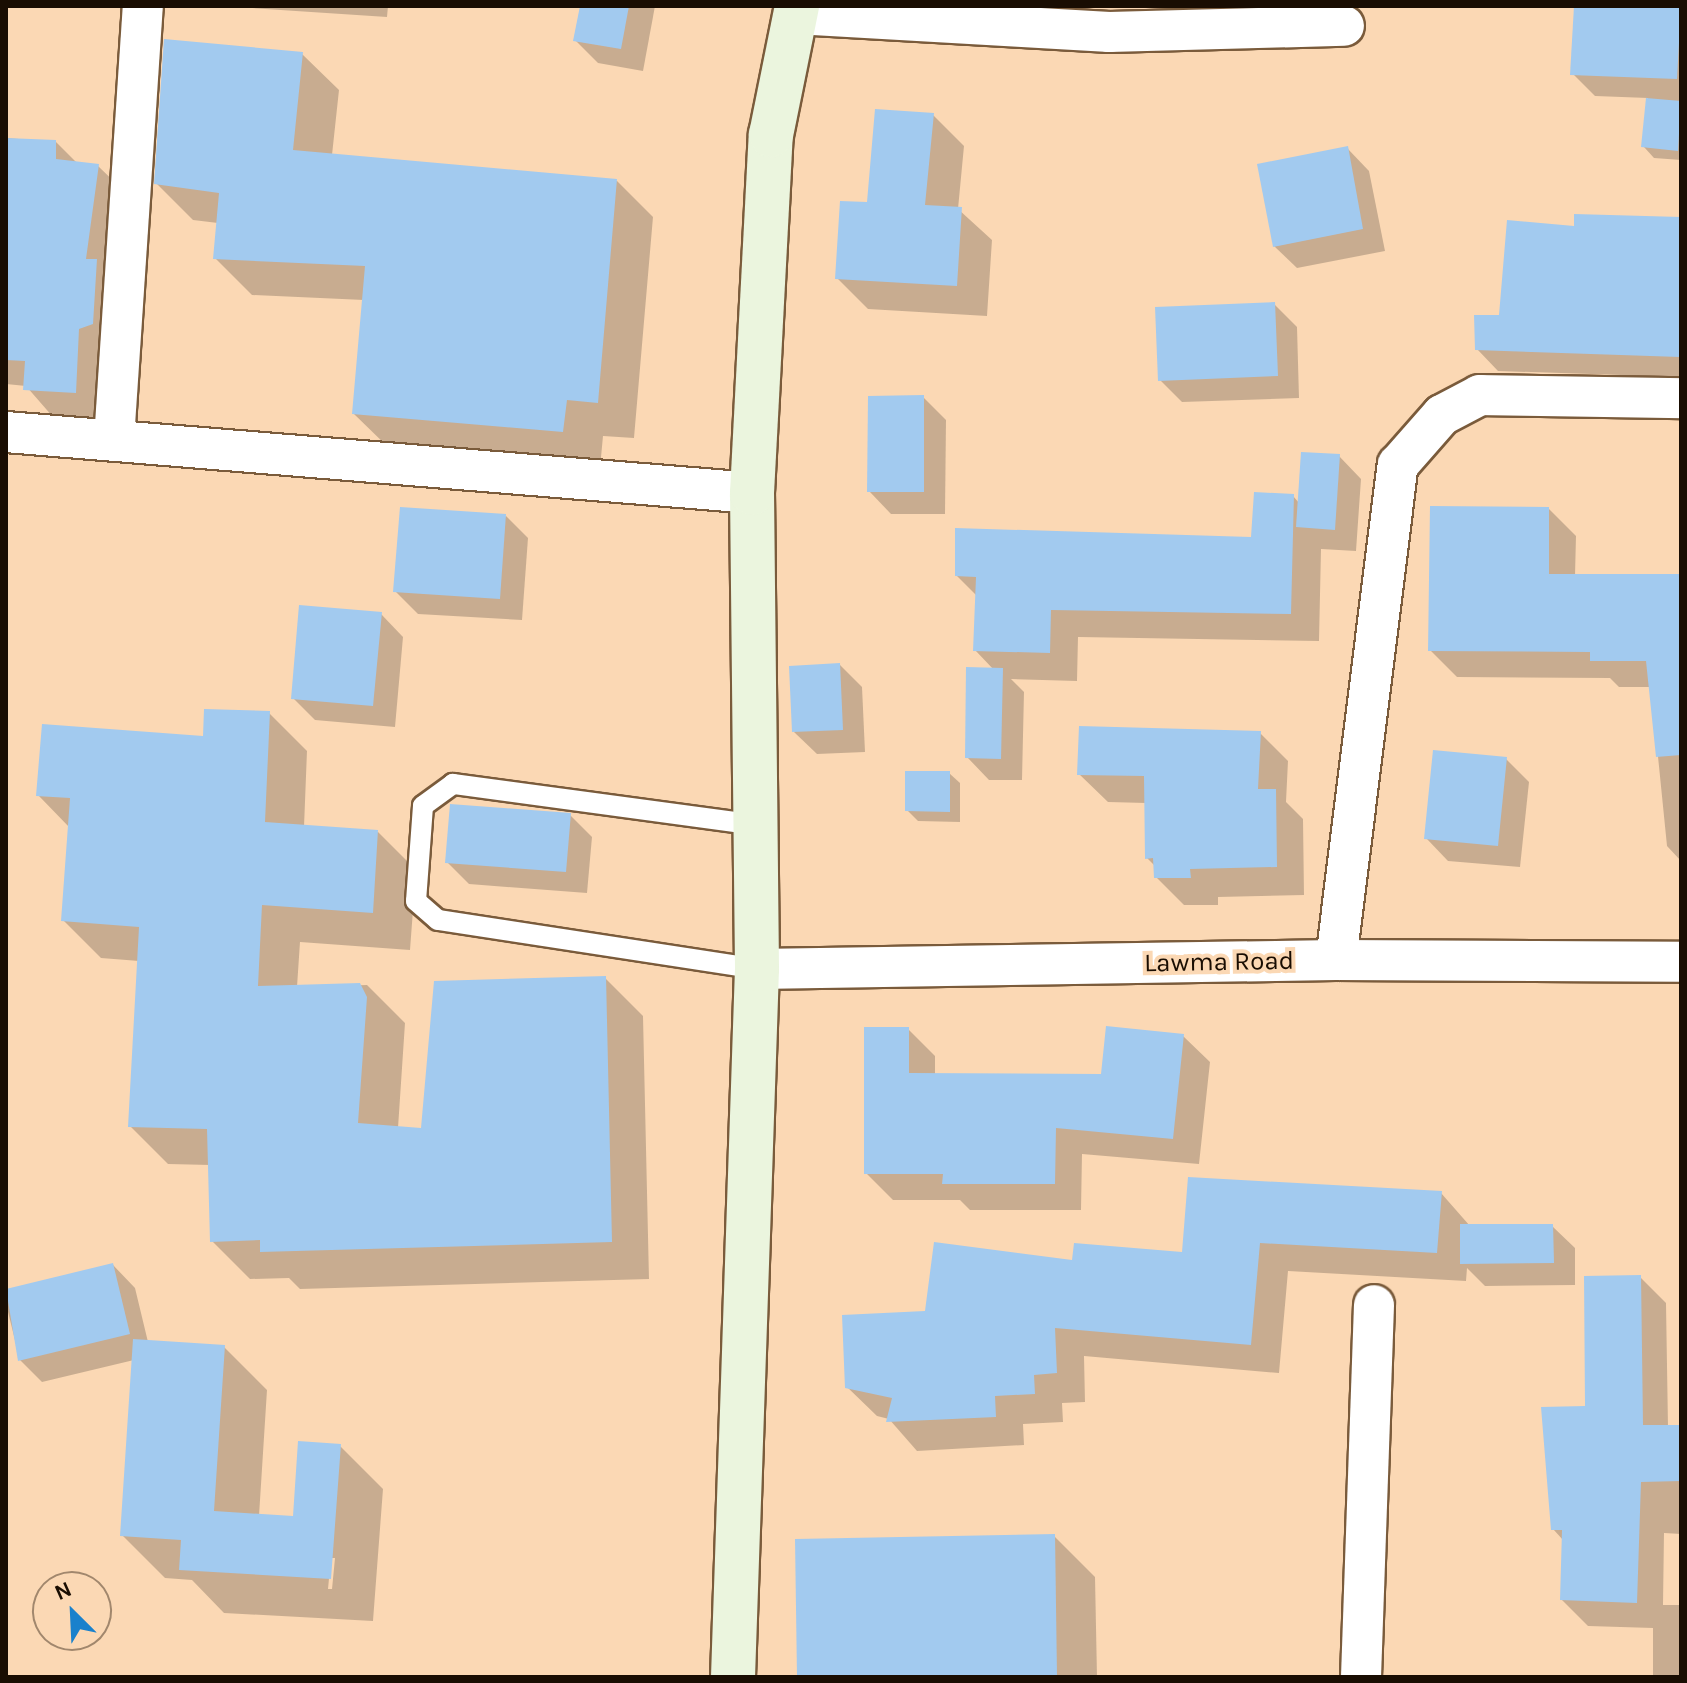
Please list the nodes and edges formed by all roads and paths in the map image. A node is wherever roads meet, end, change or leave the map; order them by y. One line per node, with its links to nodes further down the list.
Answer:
1 (143, 6): 6 (street)
2 (797, 10): 3 (street); 7 (main road)
3 (1344, 26)
4 (1681, 398): 9 (street)
5 (6, 432): 6 (street)
6 (114, 440): 7 (street)
7 (752, 493): 8 (main road)
8 (758, 826): 11 (main road); 11 (lane)
9 (1336, 960): 10 (street, Lawma Road); 11 (street, Lawma Road)
10 (1681, 962)
11 (757, 969): 13 (main road)
12 (1374, 1305): 14 (street)
13 (733, 1677)
14 (1361, 1677)

